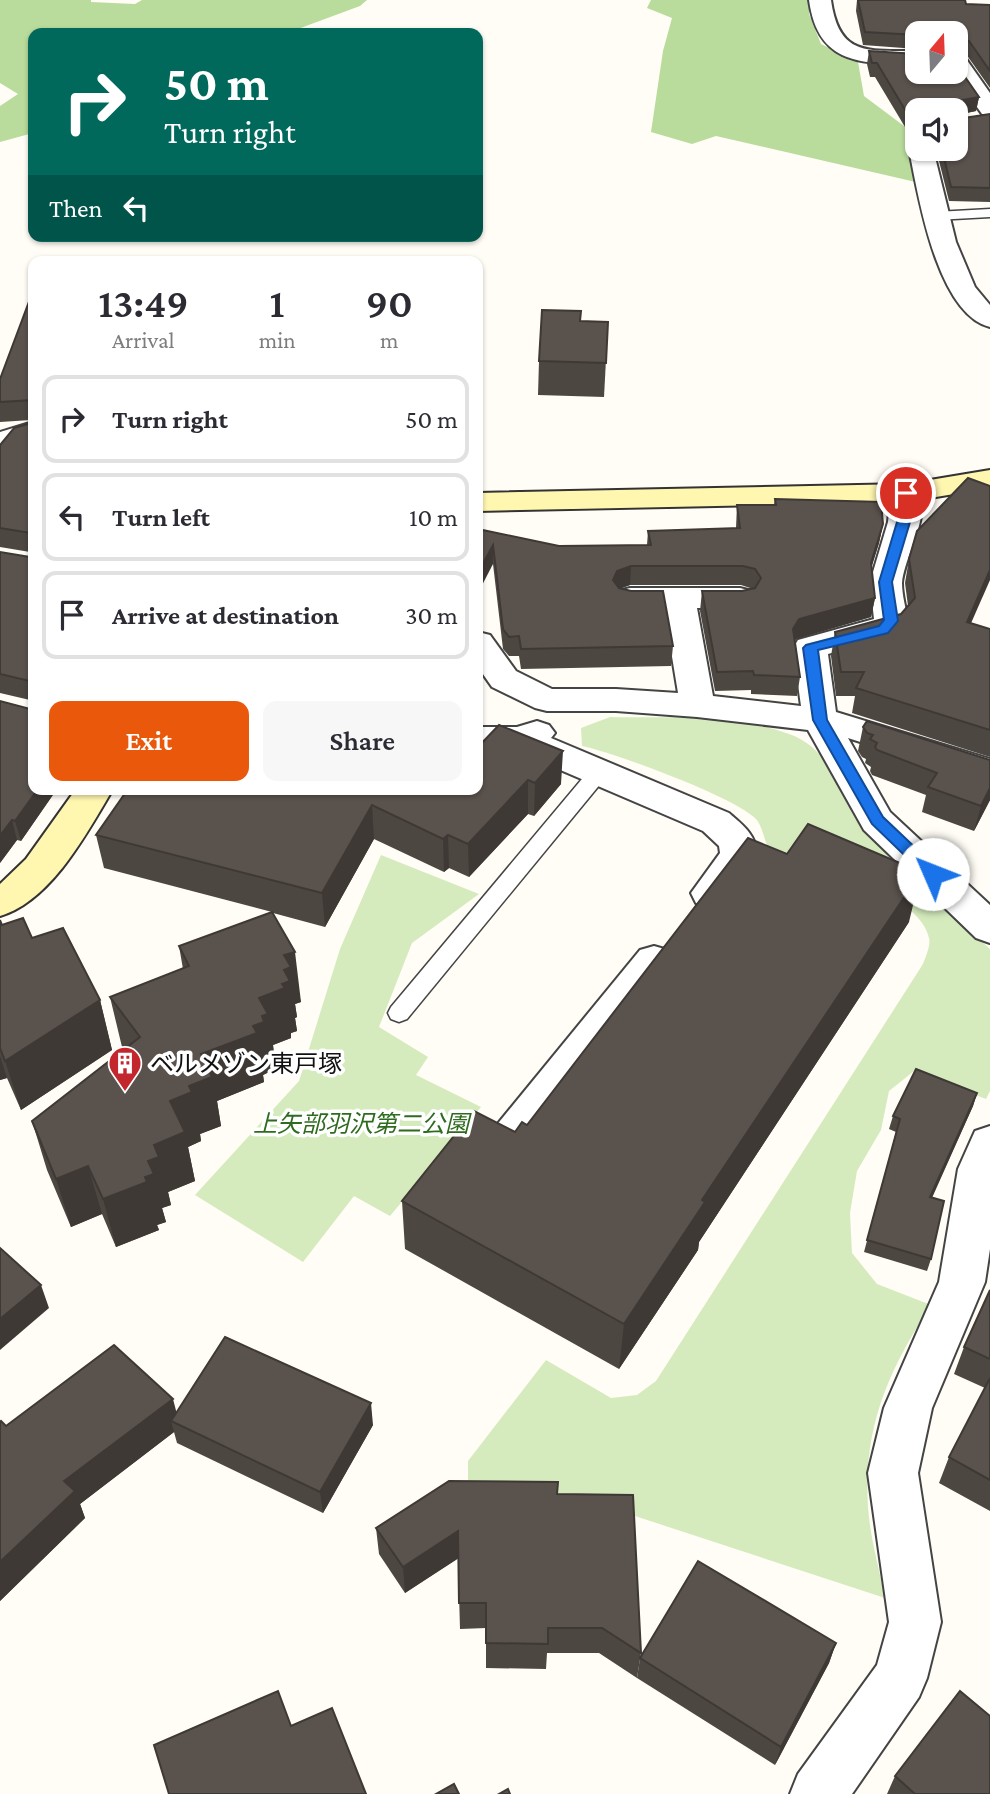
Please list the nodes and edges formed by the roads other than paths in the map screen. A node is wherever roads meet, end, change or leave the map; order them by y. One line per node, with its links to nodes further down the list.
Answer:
1 (820, 0): 2 (street)
2 (905, 58)
3 (968, 84): 4 (street)
4 (984, 116)
5 (924, 161): 7 (street)
6 (990, 213): 7 (lane)
7 (936, 216): 8 (street)
8 (990, 318)
9 (28, 433): 10 (street)
10 (0, 442)
11 (990, 479): 12 (street)
12 (906, 493): 13 (street); 20 (street)
13 (483, 502)
14 (630, 598): 15 (street)
15 (679, 598): 16 (street); 19 (street)
16 (740, 598)
17 (483, 650): 18 (street)
18 (616, 700): 19 (street); 22 (street)
19 (697, 706): 20 (street)
20 (820, 720): 24 (street); 27 (street)
21 (483, 739): 22 (street)
22 (520, 739): 23 (street)
23 (598, 772): 28 (lane); 30 (street)
24 (990, 772)
25 (91, 795): 26 (street)
26 (0, 902)
27 (990, 928)
28 (399, 1013)
29 (990, 1144): 31 (street)
30 (501, 1151)
31 (818, 1794)

